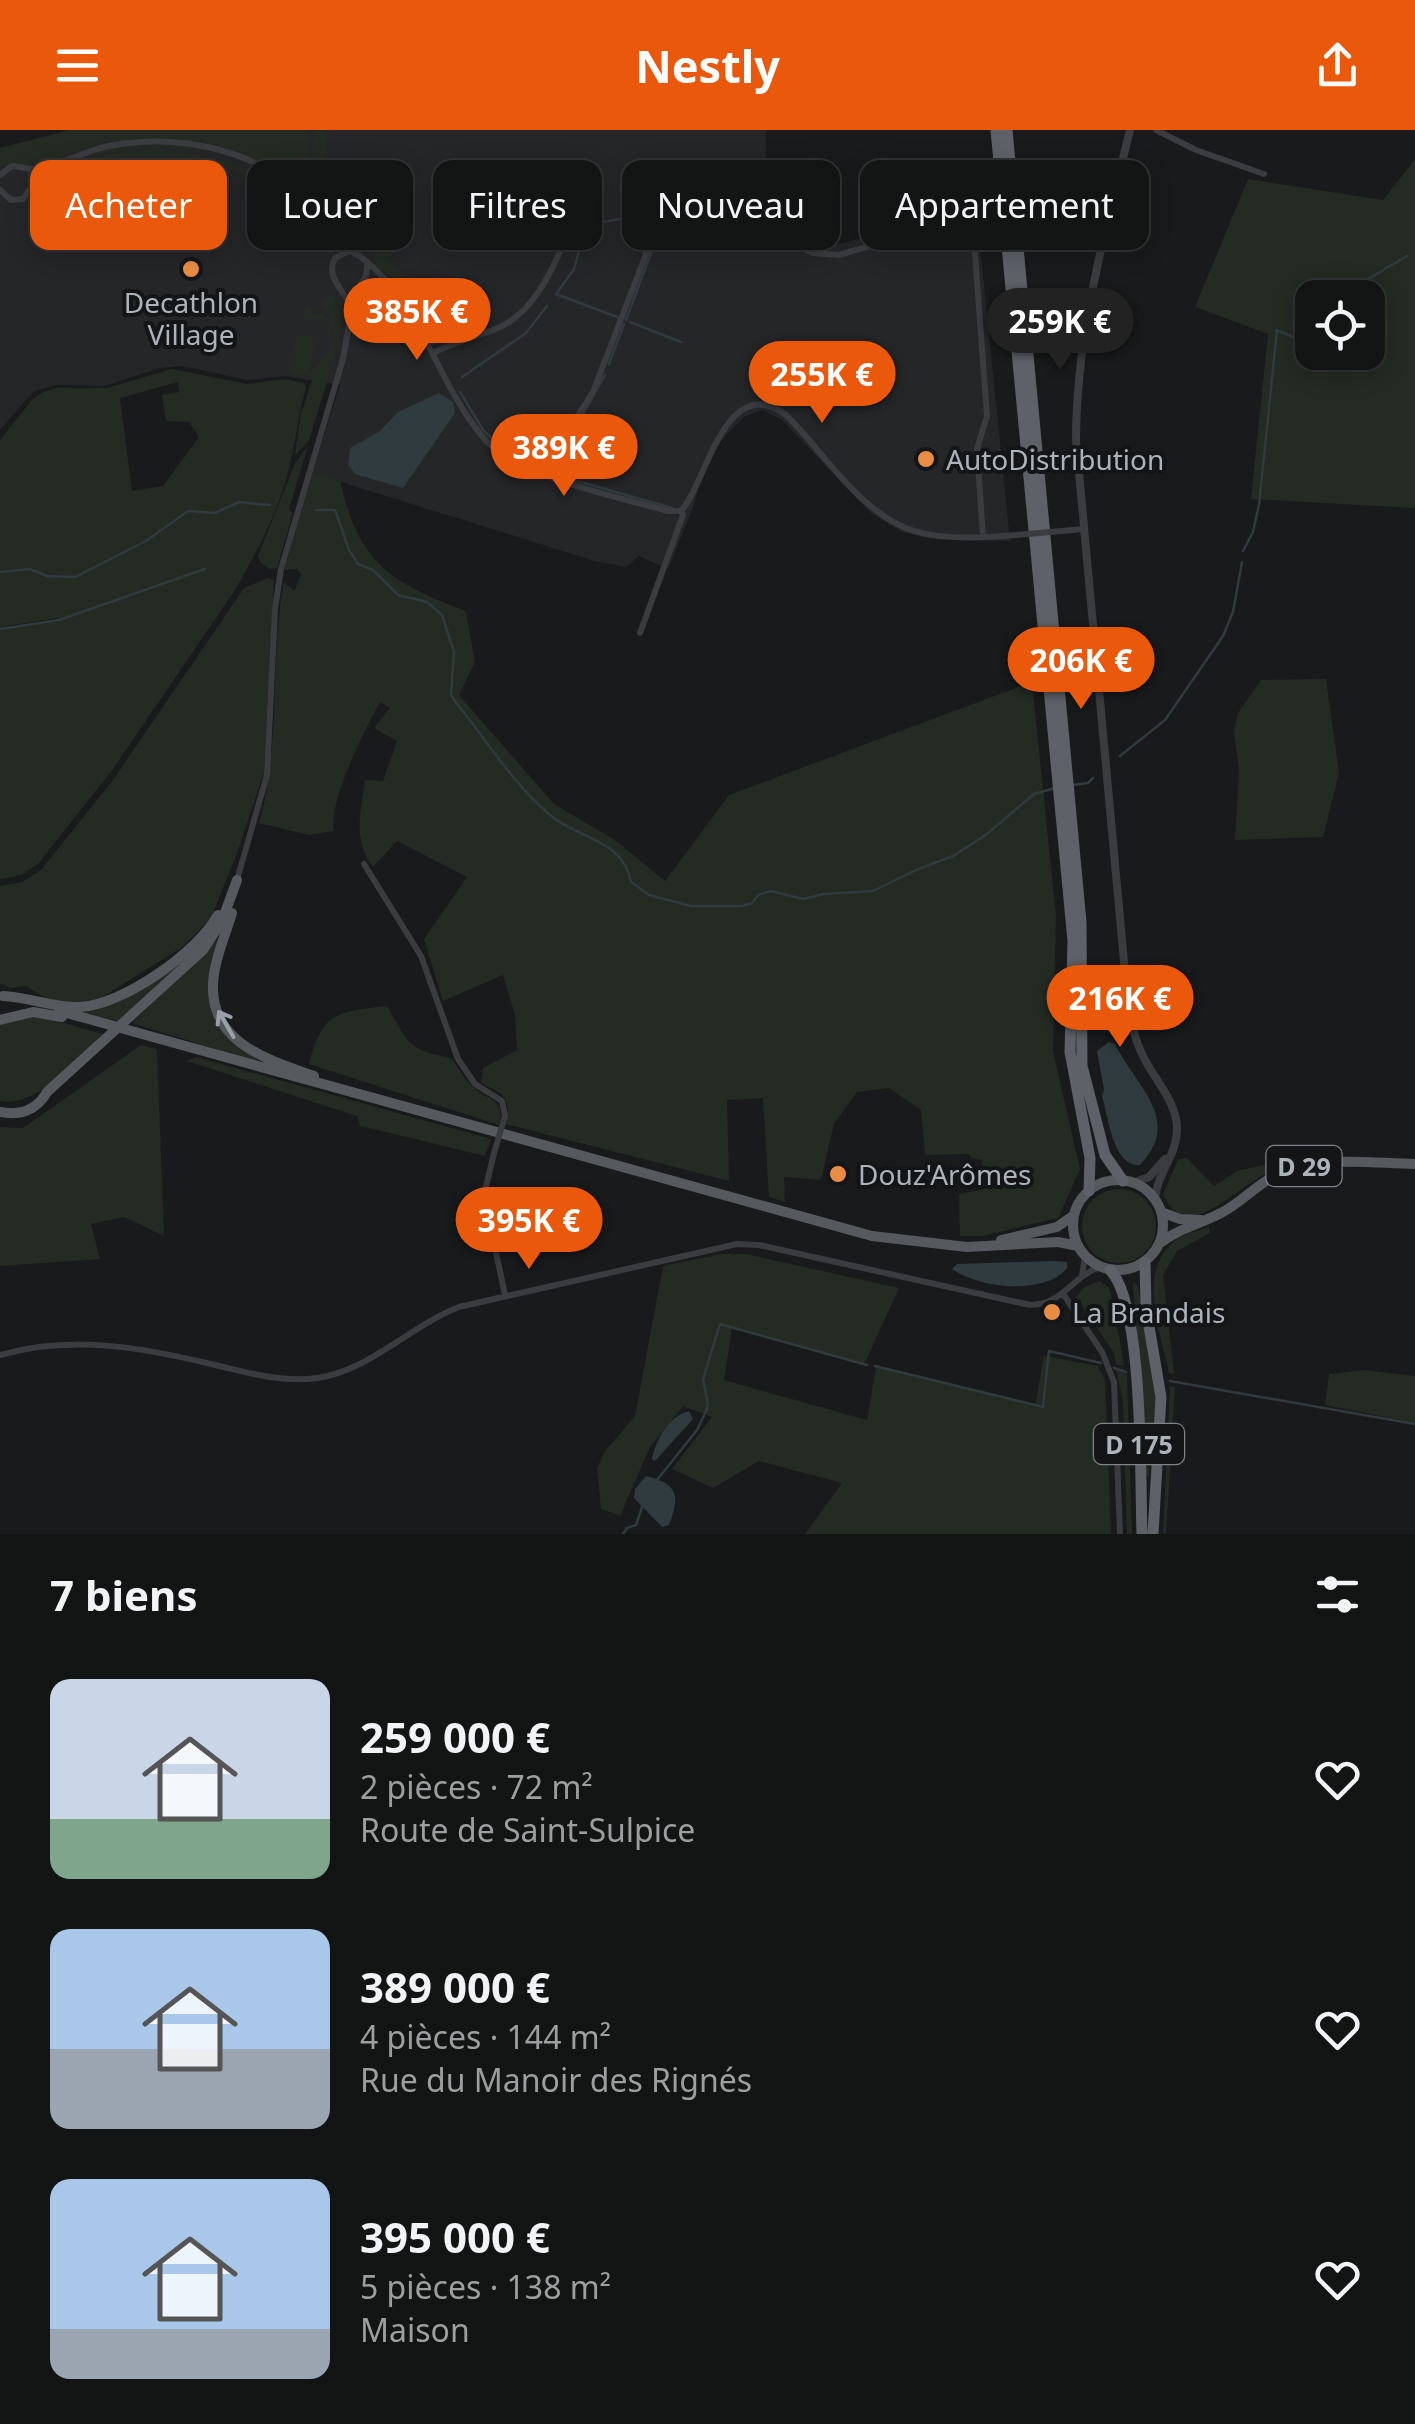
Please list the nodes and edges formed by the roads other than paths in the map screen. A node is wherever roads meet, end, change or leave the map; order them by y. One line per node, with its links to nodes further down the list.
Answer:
1 (996, 130): 31 (highway)
2 (1007, 130): 31 (highway)
3 (1130, 130): 28 (street)
4 (1156, 130): 9 (street)
5 (62, 160): 6 (street)
6 (247, 162)
7 (24, 168): 8 (street); 10 (street); 11 (street)
8 (30, 168)
9 (1264, 174)
10 (0, 175)
11 (30, 177)
12 (0, 190): 13 (street)
13 (30, 190)
14 (333, 250): 17 (street)
15 (560, 250): 23 (street)
16 (349, 251): 17 (street); 18 (street)
17 (334, 258): 20 (street)
18 (367, 266): 19 (street); 21 (street)
19 (362, 283): 20 (street); 21 (street); 22 (street)
20 (340, 286): 22 (street)
21 (390, 286): 24 (street)
22 (351, 309): 33 (street)
23 (462, 339): 24 (street); 25 (street)
24 (427, 344): 25 (street)
25 (432, 353): 26 (street)
26 (532, 470): 27 (street); 29 (street)
27 (682, 512): 29 (street); 30 (street)
28 (1083, 529): 29 (street, bridge); 39 (street)
29 (983, 536)
30 (640, 633)
31 (1064, 787): 41 (highway); 42 (highway)
32 (364, 864): 54 (street, bridge)
33 (237, 880): 34 (main road); 37 (main road, one-way to 33); 38 (main road)
34 (2, 995): 36 (main road)
35 (0, 1020): 36 (main road)
36 (96, 1021): 37 (main road, bridge)
37 (371, 1097): 48 (main road)
38 (0, 1110)
39 (1175, 1142): 41 (street); 43 (street)
40 (1415, 1164): 46 (main road, D 29)
41 (1128, 1182): 42 (main road); 43 (main road)
42 (1089, 1191): 45 (main road)
43 (1155, 1199): 44 (main road)
44 (1161, 1212): 46 (main road); 47 (main road)
45 (1074, 1214): 48 (main road); 49 (main road)
46 (1207, 1219): 47 (main road, D 29)
47 (1159, 1244): 50 (main road)
48 (949, 1245): 49 (main road)
49 (1082, 1251): 51 (main road); 52 (street)
50 (1145, 1262): 51 (main road); 58 (highway, D 175)
51 (1105, 1268): 52 (street); 57 (highway, D 175)
52 (1082, 1275): 53 (street)
53 (1064, 1294): 54 (street); 56 (street)
54 (505, 1295): 55 (street)
55 (0, 1355)
56 (1120, 1534)
57 (1142, 1534)
58 (1153, 1534)

